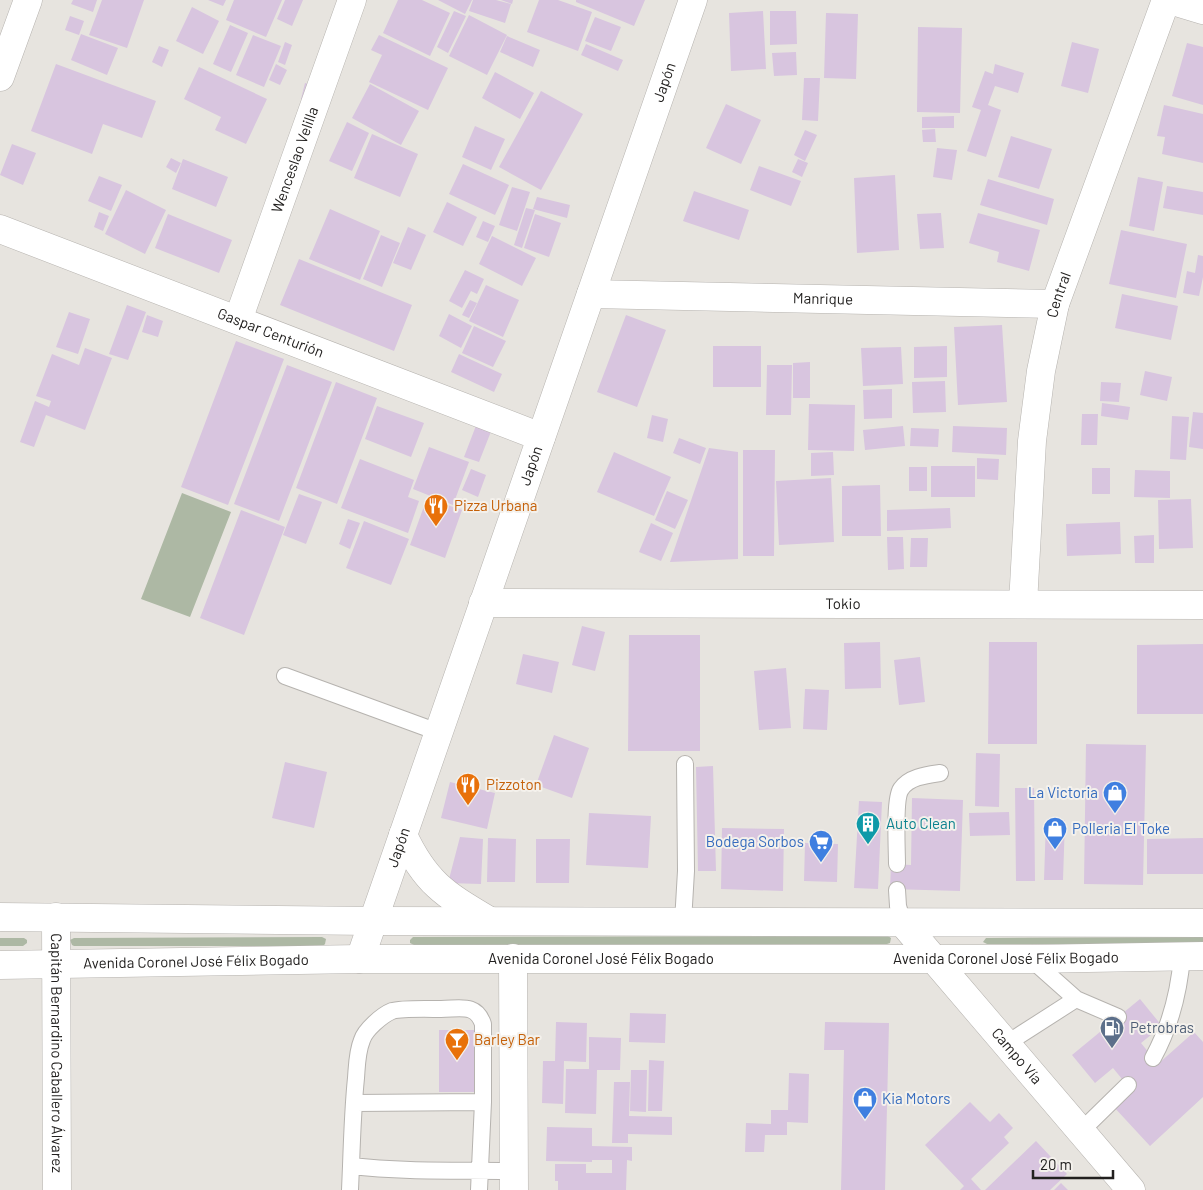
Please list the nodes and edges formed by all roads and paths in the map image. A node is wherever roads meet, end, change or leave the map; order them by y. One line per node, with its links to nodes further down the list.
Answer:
1 (28, 0): 7 (street)
2 (352, 0): 11 (street, Wenceslao Velilla)
3 (694, 0): 9 (street, Japón)
4 (1166, 0): 10 (street, Central)
5 (1170, 0): 6 (street)
6 (1203, 10)
7 (0, 77)
8 (0, 229): 11 (street, Gaspar Centurión)
9 (591, 294): 10 (street, Manrique); 12 (street, Japón)
10 (1055, 304): 14 (street, Central)
11 (238, 320): 12 (street, Gaspar Centurión)
12 (541, 437): 13 (street, Japón)
13 (483, 603): 14 (street, Tokio); 17 (street, Japón)
14 (1023, 604): 15 (street, Tokio)
15 (1203, 605)
16 (285, 676): 17 (lane)
17 (438, 732): 20 (street, Japón)
18 (685, 764): 27 (lane)
19 (940, 773): 21 (lane)
20 (403, 834): 25 (street, Japón); 26 (street)
21 (897, 864)
22 (897, 890): 28 (lane)
23 (0, 917): 24 (street)
24 (56, 917): 25 (street); 36 (street, Capitán Bernardino Caballero Álvarez)
25 (373, 921): 26 (street); 32 (street, Japón)
26 (489, 921): 27 (street)
27 (683, 922): 28 (street)
28 (903, 923): 29 (street); 33 (street, Campo Vía)
29 (1203, 923)
30 (1193, 956): 34 (street, Avenida Coronel José Félix Bogado); 40 (lane)
31 (513, 958): 32 (street, Avenida Coronel José Félix Bogado); 33 (street, Avenida Coronel José Félix Bogado); 47 (street)
32 (360, 959): 36 (street, Avenida Coronel José Félix Bogado)
33 (933, 959): 34 (street, Avenida Coronel José Félix Bogado); 39 (street, Campo Vía)
34 (1031, 959): 37 (lane)
35 (0, 965): 36 (street, Avenida Coronel José Félix Bogado)
36 (56, 965): 48 (street, Capitán Bernardino Caballero Álvarez)
37 (1076, 999): 38 (lane); 39 (lane)
38 (1118, 1017)
39 (1006, 1044): 44 (street, Campo Vía)
40 (1153, 1058)
41 (1128, 1085): 44 (lane)
42 (484, 1102): 43 (lane); 43 (lane); 46 (lane)
43 (354, 1103): 45 (lane)
44 (1081, 1131): 51 (street, Campo Vía)
45 (352, 1166): 46 (lane); 49 (lane)
46 (480, 1170): 47 (lane); 50 (lane)
47 (514, 1180)
48 (57, 1190)
49 (350, 1190)
50 (479, 1190)
51 (1131, 1190)

